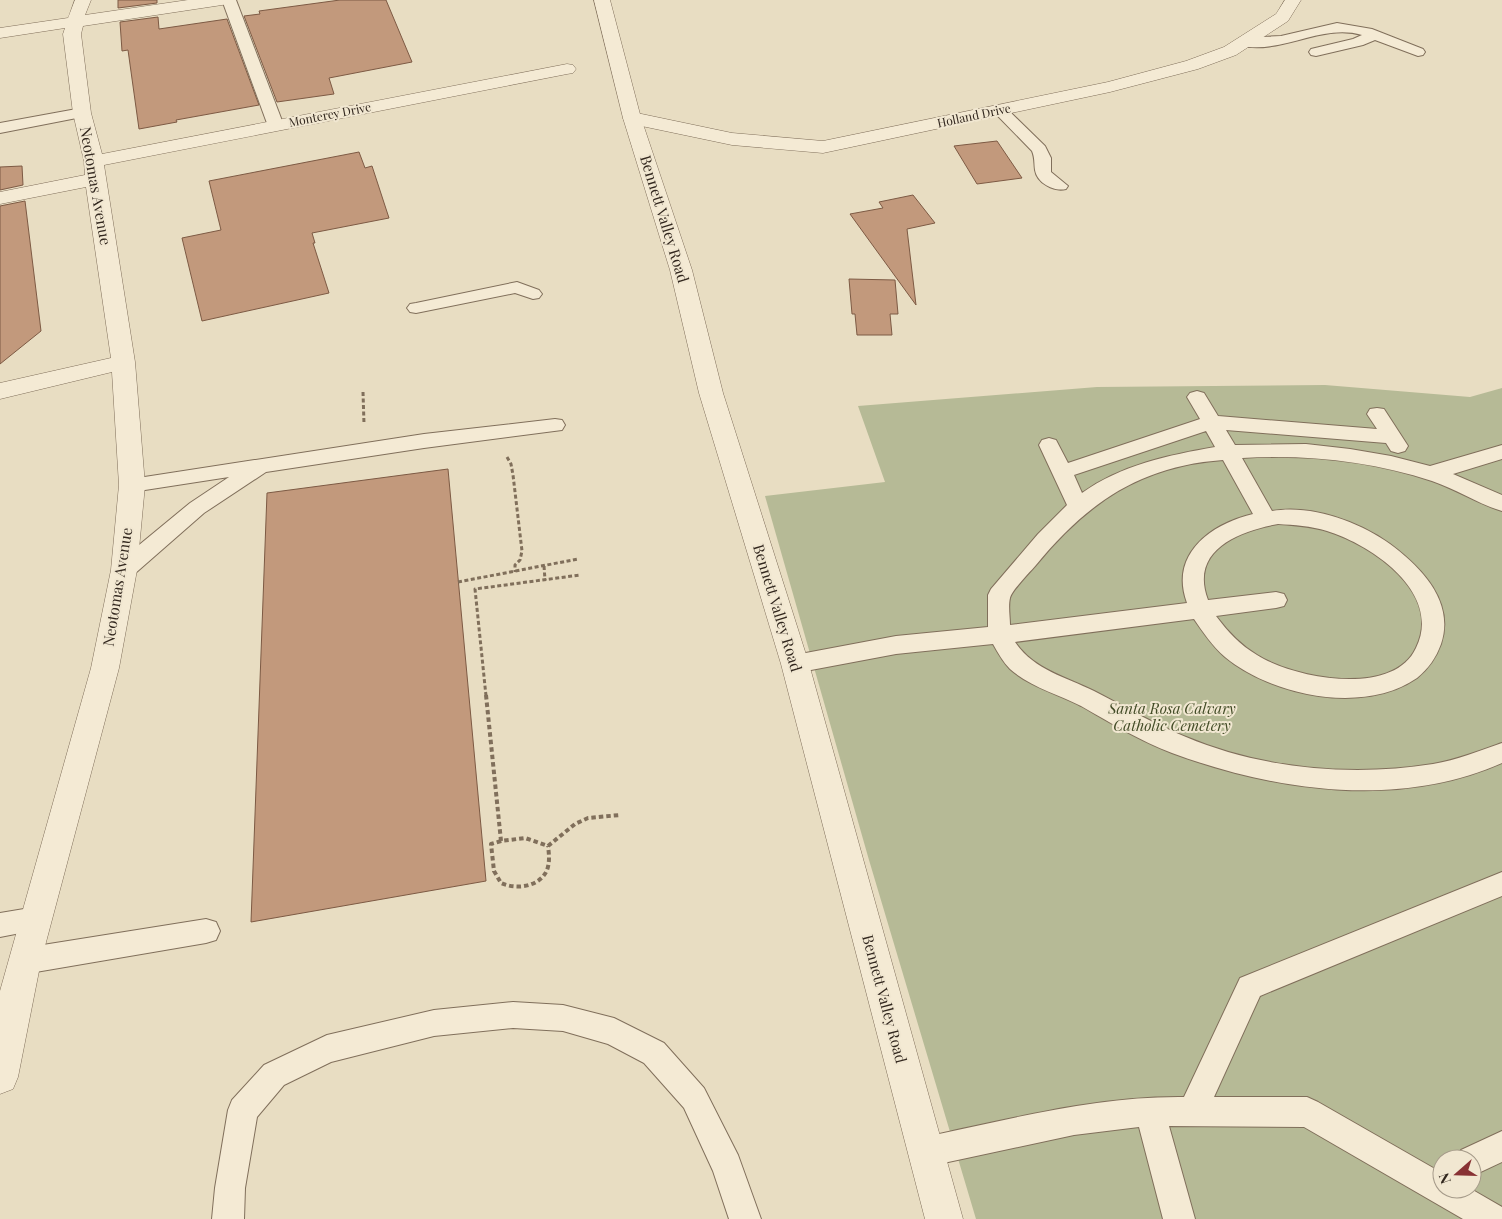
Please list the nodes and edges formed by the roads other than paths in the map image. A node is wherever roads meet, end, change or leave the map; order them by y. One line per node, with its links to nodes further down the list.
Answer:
1 (222, 0): 5 (street)
2 (229, 0): 15 (lane)
3 (602, 0): 14 (street, Bennett Valley Road)
4 (1293, 0): 8 (street, Holland Drive)
5 (79, 11): 6 (street); 13 (street, Neotomas Avenue)
6 (0, 33)
7 (1373, 35): 8 (lane); 9 (lane); 10 (lane)
8 (1243, 42): 12 (street, Holland Drive)
9 (1316, 52)
10 (1418, 52)
11 (567, 69): 15 (street, Monterey Drive)
12 (1000, 110): 14 (street, Holland Drive); 18 (lane)
13 (82, 113): 16 (lane); 17 (street, Neotomas Avenue)
14 (632, 118): 43 (street, Bennett Valley Road)
15 (276, 126): 17 (street, Monterey Drive)
16 (0, 128)
17 (94, 170): 19 (street, Monterey Drive); 22 (street, Neotomas Avenue)
18 (1060, 186)
19 (0, 198)
20 (533, 294): 21 (lane)
21 (416, 308)
22 (123, 362): 23 (street); 35 (street, Neotomas Avenue)
23 (0, 391)
24 (1198, 397): 26 (lane)
25 (1377, 414): 28 (lane)
26 (1212, 422): 28 (lane); 30 (lane); 34 (lane)
27 (555, 426): 32 (lane)
28 (1392, 437): 33 (lane)
29 (1049, 445): 34 (lane)
30 (1229, 452): 33 (lane); 37 (lane); 38 (lane)
31 (1502, 452): 33 (lane)
32 (266, 464): 35 (lane); 39 (lane)
33 (1422, 470): 36 (lane)
34 (1062, 472): 37 (lane)
35 (132, 485): 39 (street, Neotomas Avenue)
36 (1502, 504)
37 (1079, 508): 42 (lane)
38 (1266, 518): 41 (lane); 41 (lane)
39 (124, 570): 46 (street, Neotomas Avenue)
40 (1276, 600): 41 (lane)
41 (1200, 609): 42 (lane)
42 (999, 635): 43 (lane); 44 (lane)
43 (795, 664): 55 (street, Bennett Valley Road)
44 (1502, 753)
45 (1502, 884): 53 (lane)
46 (36, 919): 47 (lane); 49 (street, Neotomas Avenue)
47 (0, 925)
48 (206, 931): 49 (lane)
49 (24, 961): 50 (street, Neotomas Avenue)
50 (4, 1032): 51 (street, Neotomas Avenue)
51 (0, 1077)
52 (1150, 1111): 53 (lane); 55 (lane); 62 (lane)
53 (1192, 1112): 57 (lane)
54 (1502, 1146): 56 (lane)
55 (925, 1152): 61 (street, Bennett Valley Road)
56 (1482, 1156)
57 (1432, 1177)
58 (1464, 1199): 63 (lane)
59 (228, 1219): 60 (lane)
60 (745, 1219)
61 (944, 1219)
62 (1178, 1219)
63 (1493, 1219)

